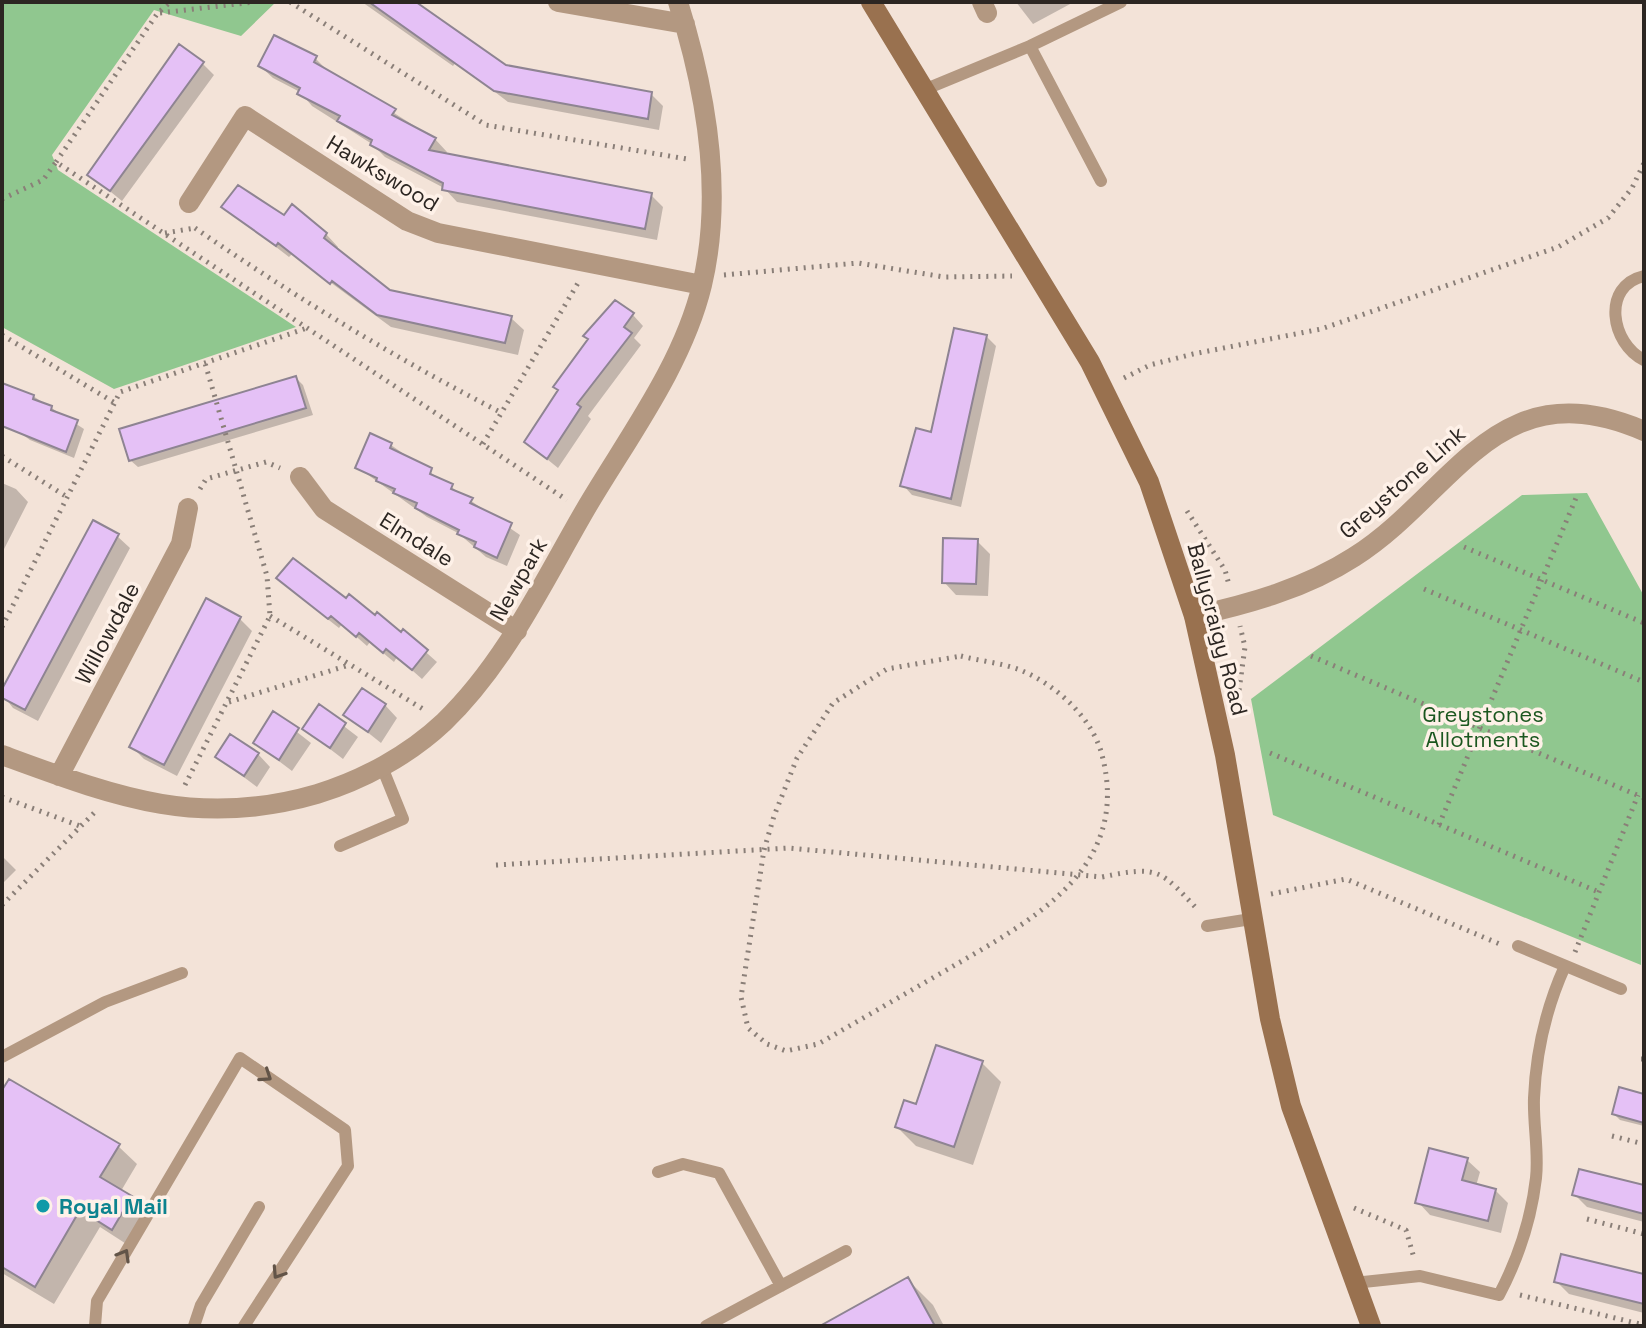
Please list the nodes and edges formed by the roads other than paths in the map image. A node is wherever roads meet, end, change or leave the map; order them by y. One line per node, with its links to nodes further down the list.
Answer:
1 (558, 2): 5 (street)
2 (678, 2): 5 (street, Newpark)
3 (871, 2): 7 (main road, Ballycraigy Road)
4 (1121, 2): 6 (lane)
5 (685, 24): 11 (street, Newpark)
6 (1030, 46): 7 (lane); 8 (lane)
7 (926, 89): 16 (main road, Ballycraigy Road)
8 (1101, 181)
9 (189, 203): 11 (street, Hawkswood)
10 (1644, 276): 12 (lane)
11 (702, 279): 17 (street, Newpark)
12 (1644, 360)
13 (1644, 431): 16 (street, Greystone Link)
14 (300, 477): 17 (street, Elmdale)
15 (188, 508): 20 (street, Willowdale)
16 (1194, 616): 22 (main road, Ballycraigy Road)
17 (517, 631): 19 (street, Newpark)
18 (2, 755): 20 (street, Newpark)
19 (382, 767): 20 (street, Newpark); 21 (lane)
20 (59, 776)
21 (340, 846)
22 (1251, 919): 23 (lane); 32 (main road, Ballycraigy Road)
23 (1207, 926)
24 (1518, 946): 25 (lane)
25 (1565, 966): 27 (lane); 32 (lane)
26 (182, 973): 28 (lane)
27 (1621, 989)
28 (2, 1057)
29 (658, 1172): 33 (lane)
30 (259, 1207): 35 (lane)
31 (846, 1251): 33 (lane)
32 (1354, 1283): 38 (main road, Ballycraigy Road)
33 (781, 1286): 37 (lane)
34 (95, 1326): 36 (lane, one-way to 36)
35 (194, 1326)
36 (244, 1326)
37 (706, 1326)
38 (1371, 1326)

